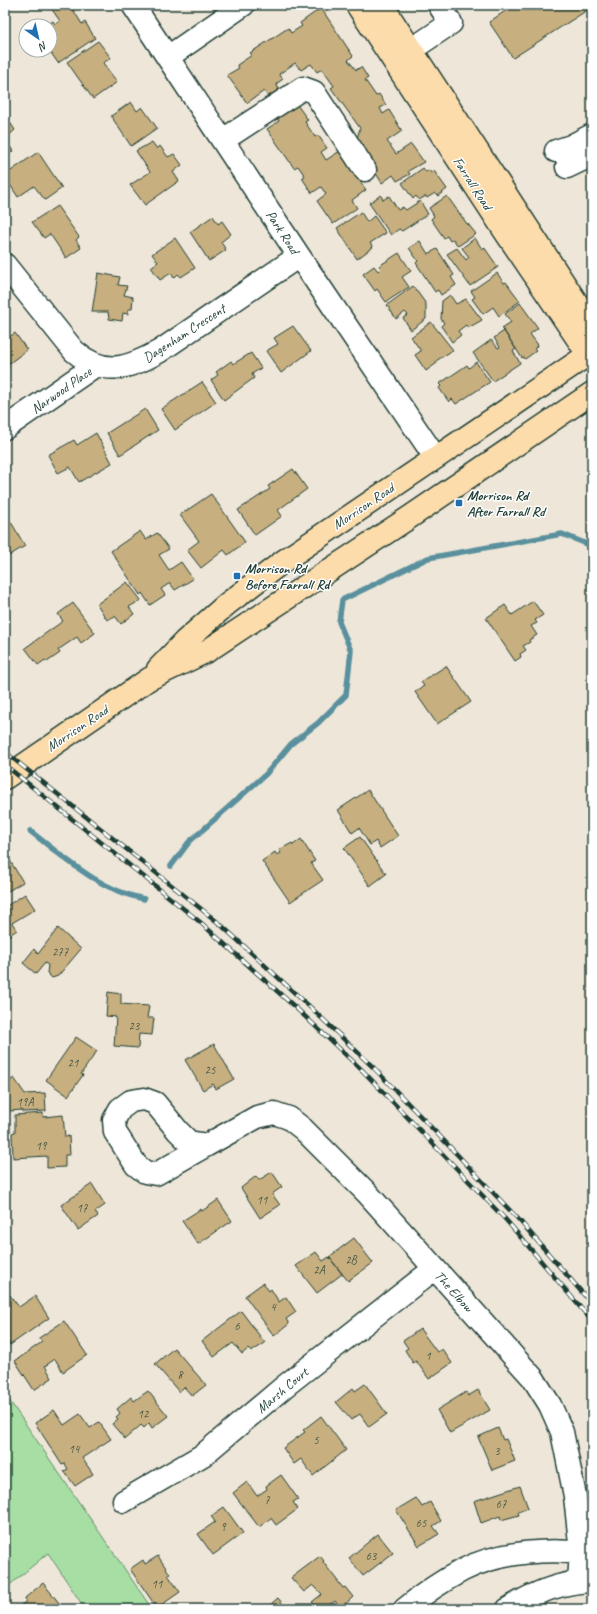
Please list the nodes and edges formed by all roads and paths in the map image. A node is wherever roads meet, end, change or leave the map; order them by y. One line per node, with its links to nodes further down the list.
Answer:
1 (133, 5): 7 (street, Park Road)
2 (243, 5): 7 (street)
3 (357, 5): 6 (main road, Farrall Road)
4 (382, 5): 6 (main road, Farrall Road)
5 (439, 5): 6 (street)
6 (402, 56): 14 (main road, Farrall Road); 15 (main road, Farrall Road)
7 (168, 57): 9 (street, Park Road)
8 (592, 135): 10 (street)
9 (223, 140): 11 (street); 12 (street, Park Road)
10 (592, 155)
11 (365, 170)
12 (299, 256): 16 (street, Dagenham Crescent); 19 (street, Park Road)
13 (5, 265): 16 (street, Dagenham Crescent)
14 (592, 326)
15 (591, 355): 19 (main road, Morrison Road)
16 (96, 365): 18 (street, Narwood Place)
17 (592, 393): 20 (main road, Morrison Road)
18 (5, 428)
19 (435, 457): 20 (main road, Morrison Road)
20 (149, 679): 21 (main road, Morrison Road)
21 (5, 778)
22 (207, 1145): 23 (street, The Elbow)
23 (434, 1269): 24 (street, Marsh Court); 25 (street, The Elbow)
24 (124, 1501)
25 (587, 1553): 26 (street, The Elbow); 27 (street)
26 (586, 1581): 28 (street)
27 (405, 1609)
28 (508, 1609)

